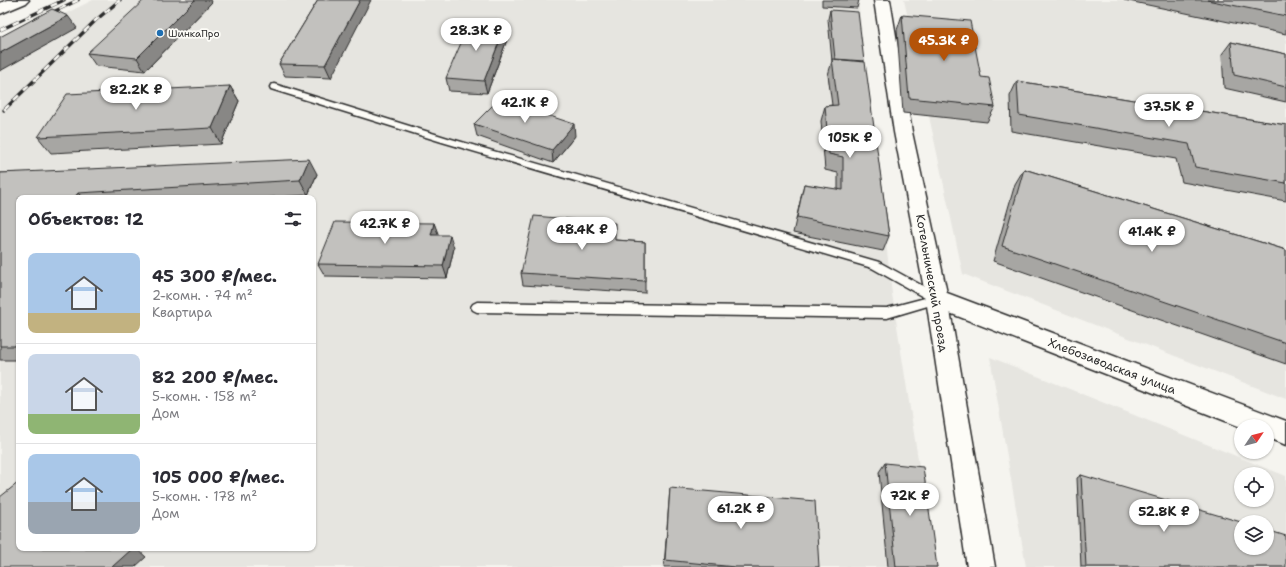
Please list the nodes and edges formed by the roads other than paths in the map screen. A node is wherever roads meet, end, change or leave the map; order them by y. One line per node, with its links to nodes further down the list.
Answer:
1 (21, 0): 3 (street)
2 (882, 0): 5 (street, Котельнический проезд)
3 (0, 10)
4 (274, 87): 5 (lane)
5 (937, 299): 6 (lane); 7 (street, Хлебозаводская улица); 8 (street, Котельнический проезд)
6 (478, 307)
7 (1286, 433)
8 (981, 567)

